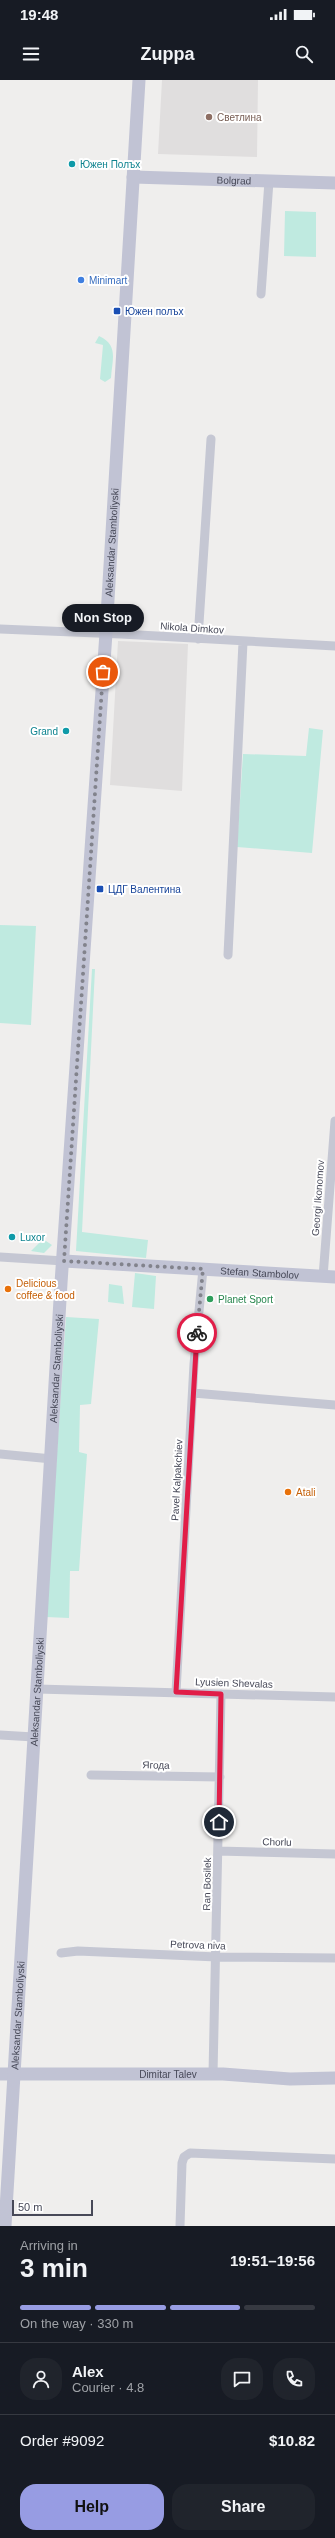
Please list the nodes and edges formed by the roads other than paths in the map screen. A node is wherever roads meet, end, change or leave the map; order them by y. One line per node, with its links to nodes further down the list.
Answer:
1 (139, 80): 2 (street, Aleksandar Stamboliyski)
2 (133, 177): 3 (street, Bolgrad); 8 (street, Aleksandar Stamboliyski)
3 (269, 181): 4 (street, Bolgrad); 5 (street)
4 (335, 183)
5 (261, 294)
6 (211, 439): 9 (street)
7 (0, 629): 8 (street, Nikola Dimkov)
8 (106, 633): 9 (street, Nikola Dimkov); 15 (street, Aleksandar Stamboliyski)
9 (198, 640): 10 (street, Nikola Dimkov)
10 (243, 642): 11 (street, Nikola Dimkov); 12 (street)
11 (335, 646)
12 (228, 955)
13 (335, 1120): 17 (street, Georgi Ikonomov)
14 (0, 1257): 15 (street)
15 (64, 1261): 16 (street, Stefan Stambolov); 21 (street, Aleksandar Stamboliyski)
16 (203, 1269): 17 (street, Stefan Stambolov); 18 (street, Pavel Kalpakchiev)
17 (329, 1277)
18 (193, 1393): 19 (street); 23 (street, Pavel Kalpakchiev)
19 (335, 1405)
20 (0, 1454): 21 (street)
21 (52, 1459): 22 (street, Aleksandar Stamboliyski)
22 (37, 1689): 23 (street, Lyusien Shevalas); 27 (street, Aleksandar Stamboliyski)
23 (176, 1692): 24 (street, Lyusien Shevalas)
24 (221, 1694): 25 (street, Lyusien Shevalas); 29 (street, Ran Bosilek)
25 (335, 1697)
26 (0, 1735): 27 (street)
27 (34, 1737): 36 (street, Aleksandar Stamboliyski)
28 (91, 1775): 29 (street, Ягода)
29 (220, 1777): 30 (street, Ran Bosilek)
30 (218, 1851): 31 (street, Chorlu); 33 (street, Ran Bosilek)
31 (335, 1854)
32 (61, 1953): 33 (street, Petrova niva)
33 (216, 1957): 34 (street, Petrova niva); 37 (street, Ran Bosilek)
34 (335, 1958)
35 (0, 2074): 36 (street, Dimitar Talev)
36 (14, 2074): 37 (street, Dimitar Talev); 40 (street, Aleksandar Stamboliyski)
37 (213, 2074): 38 (street, Dimitar Talev)
38 (335, 2078)
39 (335, 2159): 41 (street)
40 (5, 2226)
41 (180, 2226)

